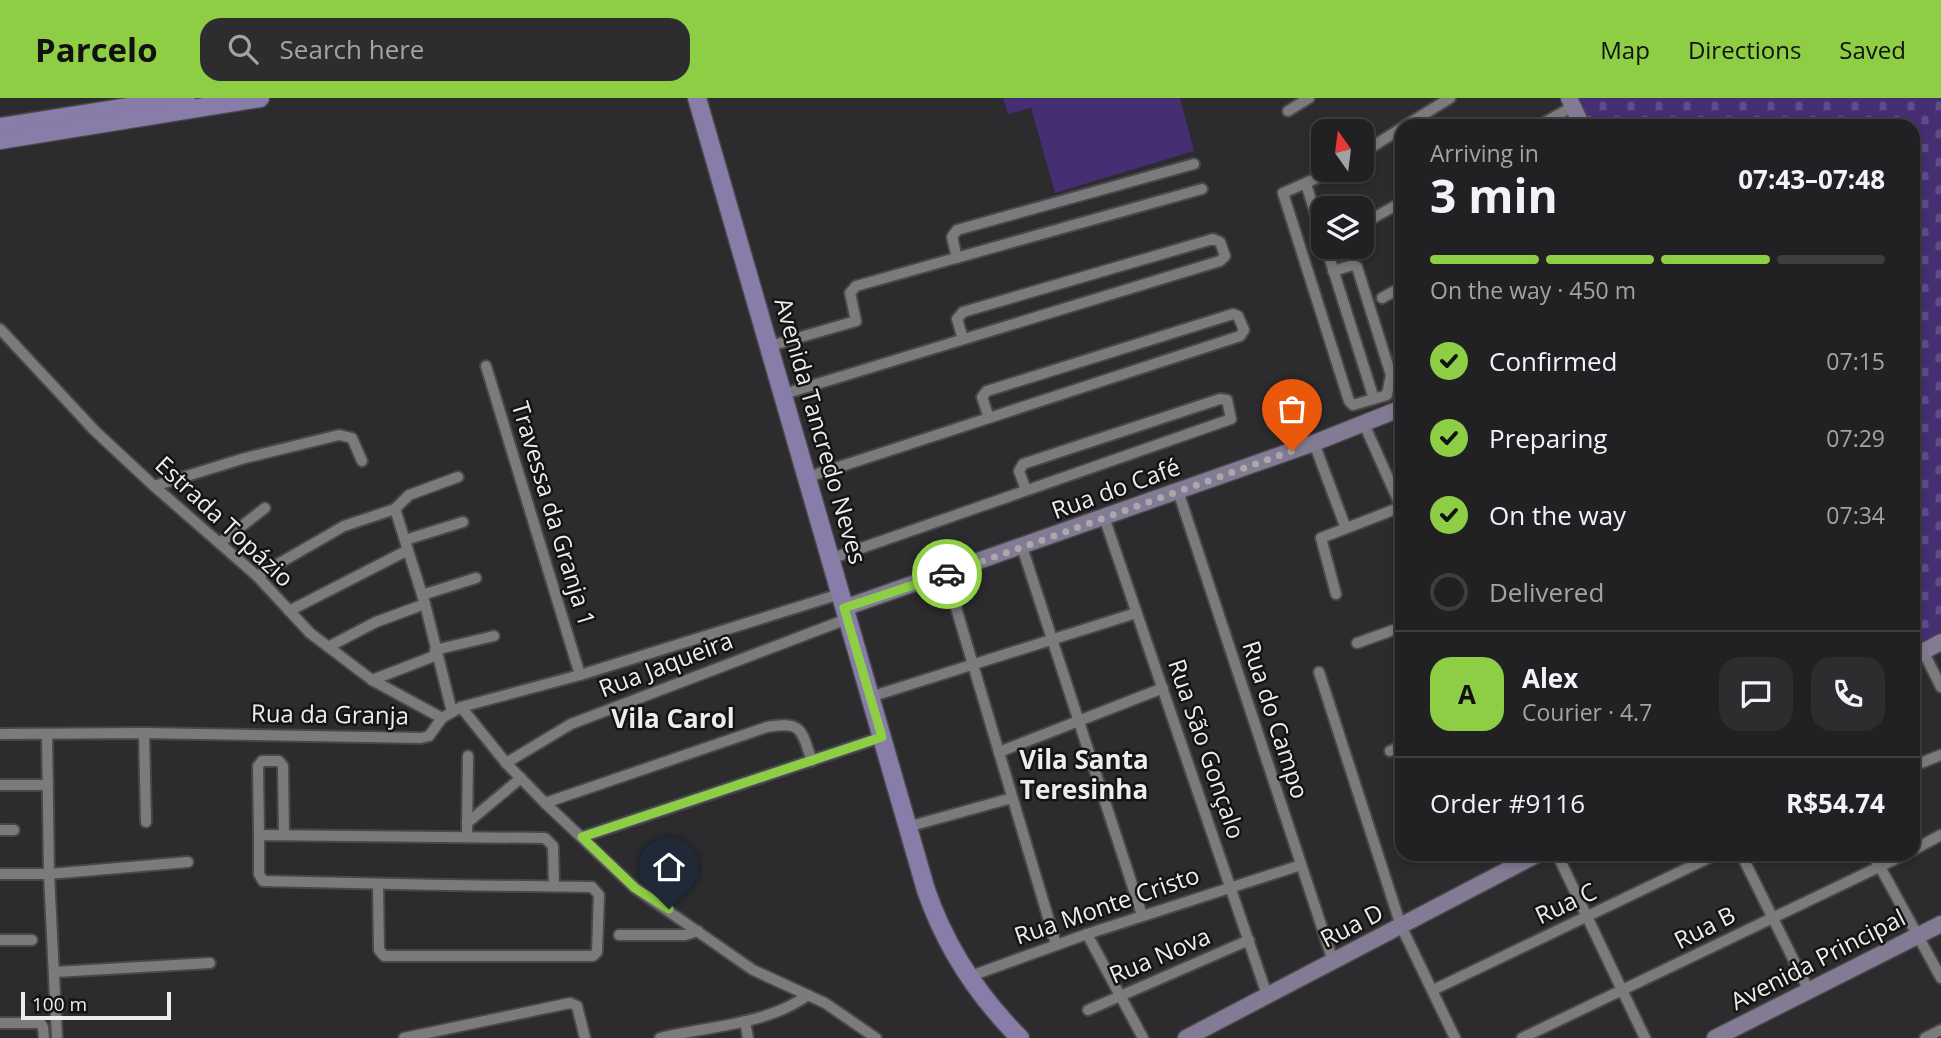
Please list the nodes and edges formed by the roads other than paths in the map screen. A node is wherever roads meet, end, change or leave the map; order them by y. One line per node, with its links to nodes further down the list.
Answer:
1 (186, 98): 11 (main road)
2 (261, 98): 13 (main road)
3 (697, 98): 28 (main road, Avenida Tancredo Neves)
4 (1309, 98): 7 (street)
5 (1450, 98): 8 (street)
6 (1570, 102): 9 (street); 10 (street)
7 (1288, 111)
8 (1416, 119)
9 (1547, 119)
10 (1578, 119)
11 (0, 127)
12 (1395, 132): 14 (street)
13 (0, 140)
14 (1374, 145)
15 (1194, 164): 21 (street)
16 (1310, 183): 18 (street); 31 (street)
17 (1202, 188): 21 (street)
18 (1313, 196)
19 (1395, 206): 20 (street)
20 (1374, 218)
21 (957, 258): 28 (street)
22 (1330, 259): 23 (street)
23 (1333, 271): 31 (street); 31 (street)
24 (1395, 291): 25 (street)
25 (1382, 298)
26 (0, 329): 39 (street, Estrada Topázio)
27 (963, 339): 27 (street); 30 (street)
28 (770, 346): 30 (main road, Avenida Tancredo Neves)
29 (486, 366): 72 (street, Travessa da Granja 1)
30 (784, 394): 38 (main road, Avenida Tancredo Neves)
31 (1374, 399)
32 (1395, 411): 34 (street, Rua do Café)
33 (989, 418): 33 (street); 38 (street)
34 (1364, 424): 35 (street, Rua do Café); 42 (street)
35 (1314, 443): 41 (street, Rua do Café); 48 (street)
36 (362, 461): 39 (street)
37 (458, 477): 44 (street)
38 (807, 477): 52 (main road, Avenida Tancredo Neves)
39 (154, 486): 49 (street, Estrada Topázio)
40 (1026, 491): 40 (street); 52 (street)
41 (1178, 491): 46 (street, Rua do Café); 115 (street, Rua do Campo)
42 (1395, 494)
43 (265, 508): 49 (street)
44 (395, 509): 50 (street); 54 (street)
45 (1395, 510): 48 (street)
46 (1104, 517): 51 (street, Rua do Café); 60 (street, Rua São Gonçalo)
47 (463, 522): 50 (street)
48 (1345, 526): 56 (street)
49 (221, 542): 54 (street, Estrada Topázio)
50 (406, 545): 57 (street); 59 (street)
51 (1022, 547): 53 (street, Rua do Café); 63 (street)
52 (830, 559): 58 (main road, Avenida Tancredo Neves)
53 (946, 574): 58 (street, Rua do Café); 70 (street)
54 (257, 576): 59 (street, Estrada Topázio)
55 (476, 578): 57 (street)
56 (1336, 594)
57 (424, 599): 66 (street); 67 (street)
58 (844, 607): 72 (street, Rua da Granja); 76 (main road, Avenida Tancredo Neves); 90 (street, Rua Jaqueira)
59 (289, 611): 66 (street, Estrada Topázio)
60 (1136, 613): 63 (street); 75 (street, Rua São Gonçalo)
61 (1395, 629): 65 (street)
62 (494, 636): 67 (street)
63 (1052, 641): 70 (street); 79 (street)
64 (1941, 642): 68 (street)
65 (1357, 643)
66 (328, 648): 73 (street, Estrada Topázio)
67 (436, 652): 73 (street); 77 (street)
68 (1920, 653)
69 (1920, 657): 74 (street)
70 (972, 666): 76 (street); 86 (street)
71 (1319, 672): 126 (street)
72 (580, 675): 77 (street, Rua da Granja)
73 (372, 680): 78 (street, Estrada Topázio)
74 (1941, 687)
75 (1163, 688): 79 (street); 121 (street, Rua São Gonçalo)
76 (870, 697): 83 (main road, Avenida Tancredo Neves)
77 (457, 710): 78 (street, Rua da Granja); 90 (street)
78 (442, 718): 80 (street, Rua da Granja)
79 (1078, 720): 86 (street); 122 (street)
80 (145, 733): 82 (street, Rua da Granja); 97 (street)
81 (0, 734): 82 (street, Rua da Granja)
82 (47, 734): 94 (street)
83 (882, 737): 89 (street); 99 (main road, Avenida Tancredo Neves)
84 (1395, 749): 85 (street)
85 (1390, 751)
86 (999, 752): 95 (street)
87 (1941, 755): 91 (street)
88 (468, 756): 98 (street)
89 (812, 761): 96 (street); 106 (street)
90 (506, 763): 92 (street)
91 (1920, 763)
92 (521, 778): 96 (street); 98 (street)
93 (0, 785): 94 (street)
94 (48, 785): 118 (street)
95 (1012, 798): 99 (street); 134 (street)
96 (545, 803): 106 (street)
97 (146, 821)
98 (467, 823): 105 (street)
99 (907, 827): 138 (main road, Avenida Tancredo Neves)
100 (0, 830): 101 (street)
101 (15, 830)
102 (259, 835): 103 (street); 103 (street); 119 (street)
103 (284, 835): 105 (street)
104 (1941, 835): 107 (street)
105 (467, 836): 120 (street)
106 (582, 837): 127 (street)
107 (1920, 846)
108 (1525, 861): 126 (street, Rua D)
109 (1559, 861): 124 (street)
110 (1703, 861): 124 (street, Rua C)
111 (1745, 861): 123 (street)
112 (1876, 861): 116 (street)
113 (1893, 861): 116 (street, Rua B)
114 (188, 862): 118 (street)
115 (1301, 865): 121 (street, Rua Monte Cristo); 135 (street, Rua do Campo)
116 (1880, 868): 123 (street, Rua B); 130 (street)
117 (0, 874): 118 (street)
118 (49, 874): 137 (street)
119 (378, 884): 120 (street); 120 (street)
120 (554, 887)
121 (1230, 887): 122 (street, Rua Monte Cristo); 133 (street, Rua São Gonçalo)
122 (1142, 915): 128 (street, Rua Monte Cristo)
123 (1773, 917): 141 (street); 142 (street, Rua B)
124 (1587, 918): 140 (street, Rua C); 142 (street)
125 (1941, 923): 130 (street, Avenida Principal)
126 (1401, 926): 135 (street, Rua D); 140 (street)
127 (698, 931): 129 (street); 143 (street)
128 (1087, 933): 134 (street, Rua Monte Cristo); 145 (street)
129 (619, 935)
130 (1918, 935): 139 (street); 141 (street, Avenida Principal)
131 (0, 940): 132 (street)
132 (32, 940)
133 (1249, 940): 144 (street, Rua São Gonçalo); 145 (street, Rua Nova)
134 (1056, 944): 138 (street, Rua Monte Cristo)
135 (1333, 961): 144 (street, Rua D)
136 (210, 963): 137 (street)
137 (54, 972): 151 (street)
138 (968, 978): 157 (main road, Avenida Tancredo Neves)
139 (1941, 978)
140 (1433, 990): 160 (street)
141 (1809, 990): 163 (street, Avenida Principal)
142 (1623, 992): 161 (street, Rua B); 162 (street)
143 (808, 995): 147 (street); 156 (street)
144 (1267, 995): 159 (street, Rua D)
145 (1120, 996): 146 (street, Rua Nova); 158 (street)
146 (1088, 1010)
147 (745, 1021): 154 (street); 155 (street)
148 (0, 1023): 150 (street)
149 (1941, 1030): 164 (street)
150 (44, 1038)
151 (57, 1038)
152 (404, 1038): 153 (street)
153 (585, 1038)
154 (660, 1038)
155 (748, 1038)
156 (876, 1038)
157 (1020, 1038)
158 (1143, 1038)
159 (1186, 1038)
160 (1455, 1038)
161 (1522, 1038)
162 (1645, 1038)
163 (1716, 1038)
164 (1924, 1038)

